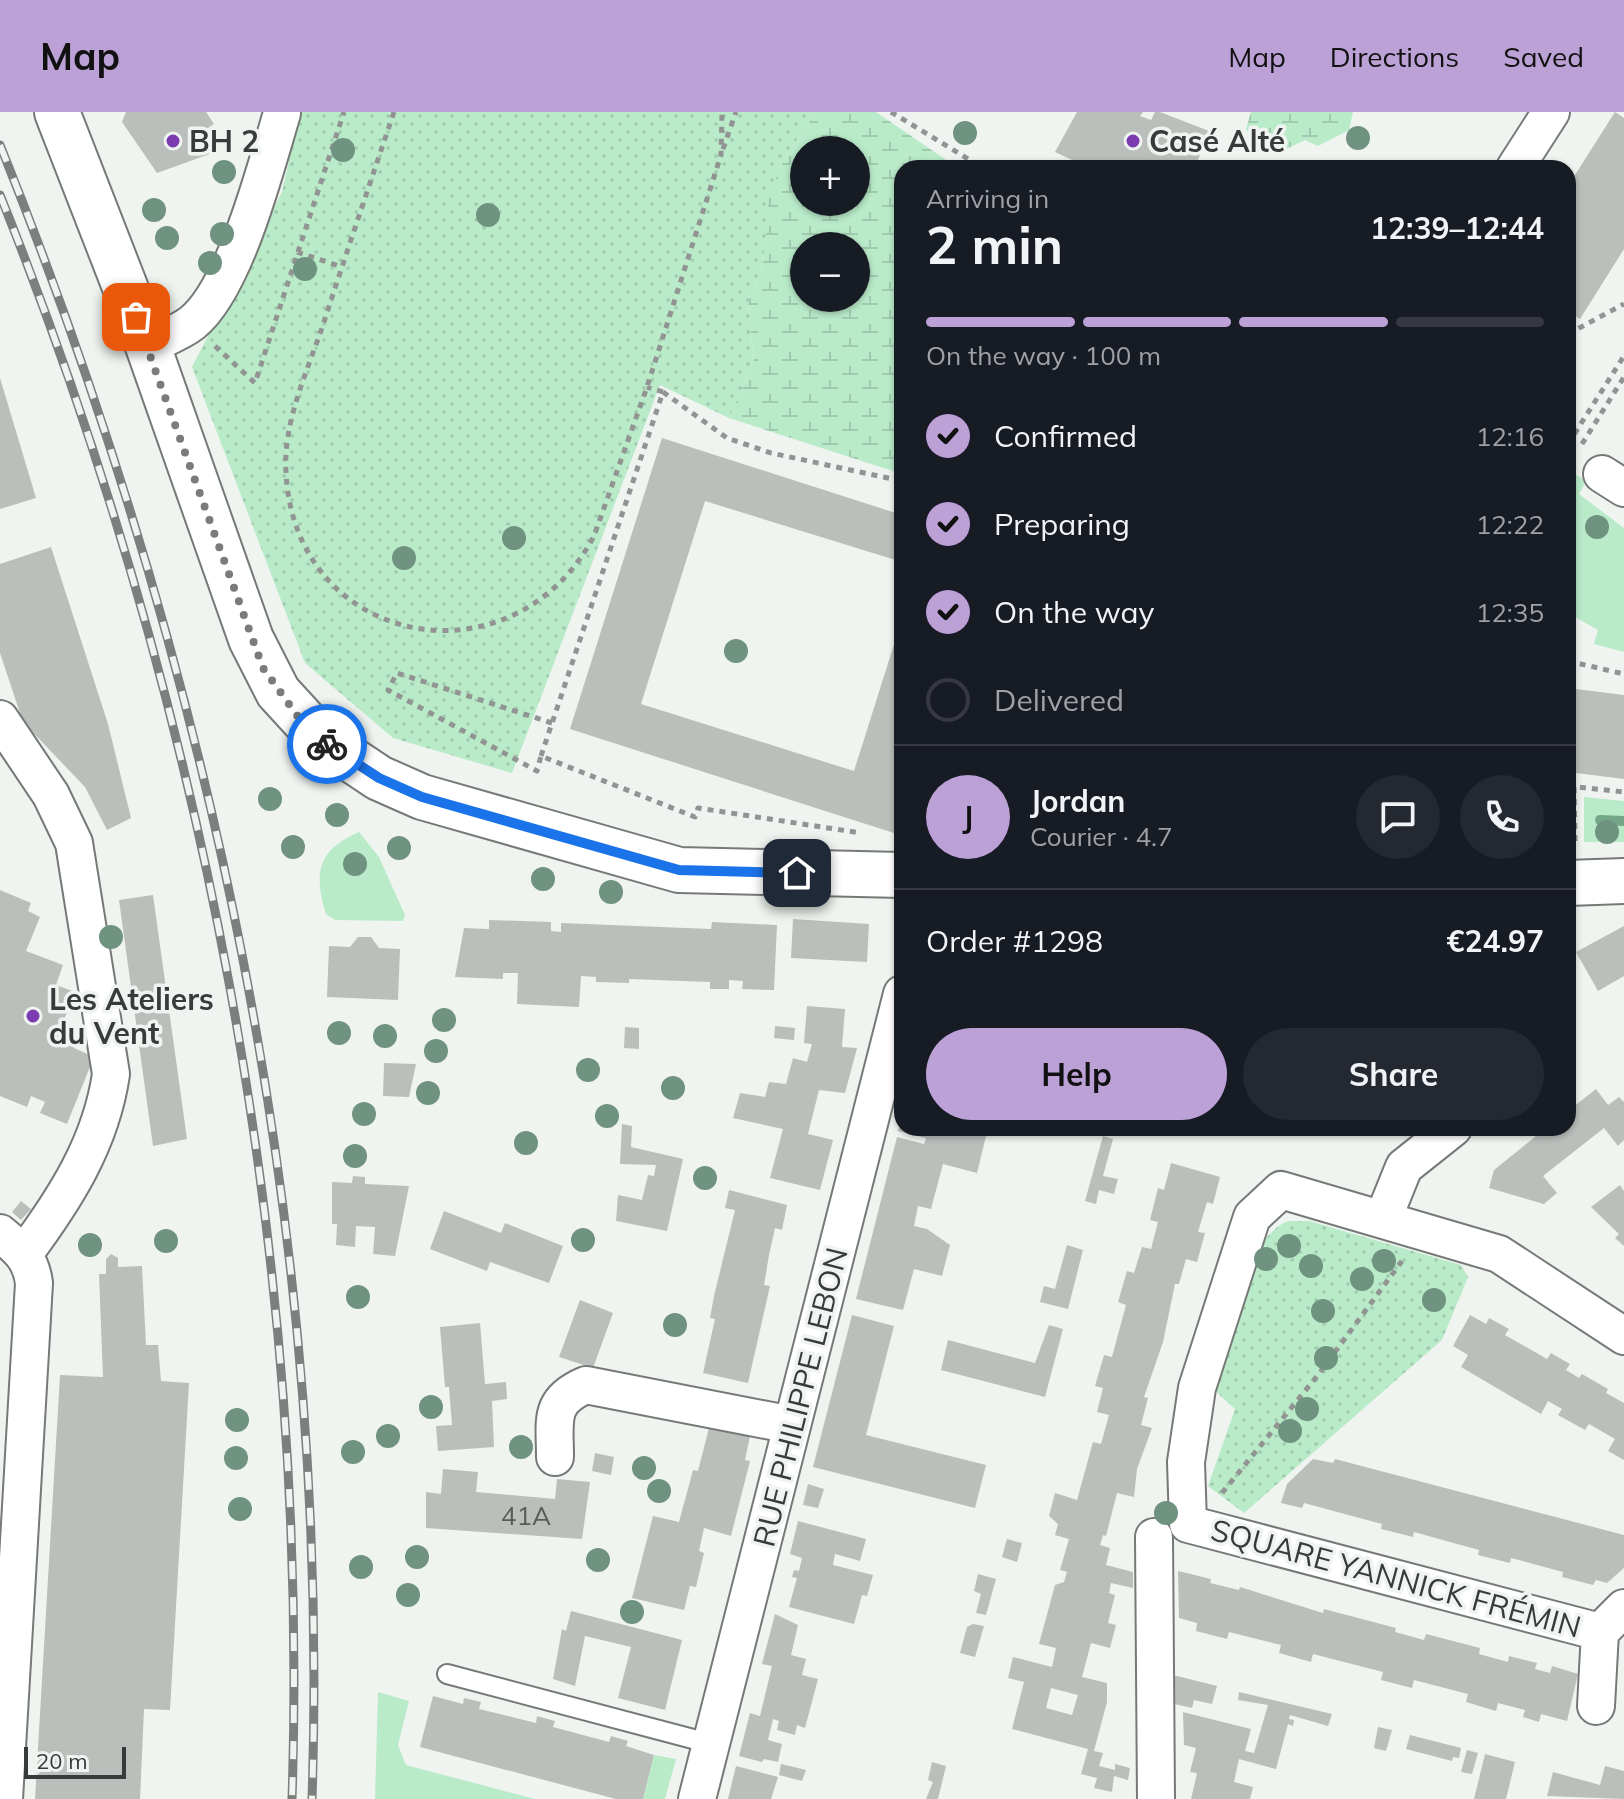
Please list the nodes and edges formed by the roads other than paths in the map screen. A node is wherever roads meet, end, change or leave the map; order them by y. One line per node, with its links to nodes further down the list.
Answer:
1 (57, 112): 5 (main road)
2 (1551, 112): 4 (street)
3 (282, 113): 5 (street)
4 (1520, 160)
5 (148, 346): 8 (main road)
6 (0, 719): 13 (street)
7 (1576, 864): 9 (main road)
8 (894, 875)
9 (1624, 881)
10 (894, 1025): 15 (street, RUE PHILIPPE LEBON)
11 (1443, 1136): 12 (street)
12 (1396, 1224): 14 (street, SQUARE YANNICK FRÉMIN); 18 (street, SQUARE YANNICK FRÉMIN)
13 (12, 1243): 22 (street)
14 (1624, 1336)
15 (792, 1425): 16 (street); 21 (street, RUE PHILIPPE LEBON)
16 (555, 1457)
17 (1154, 1537): 24 (street)
18 (1612, 1620): 20 (street)
19 (447, 1674): 21 (lane)
20 (1596, 1706)
21 (712, 1744): 23 (street, RUE PHILIPPE LEBON)
22 (4, 1799)
23 (697, 1799)
24 (1156, 1799)

